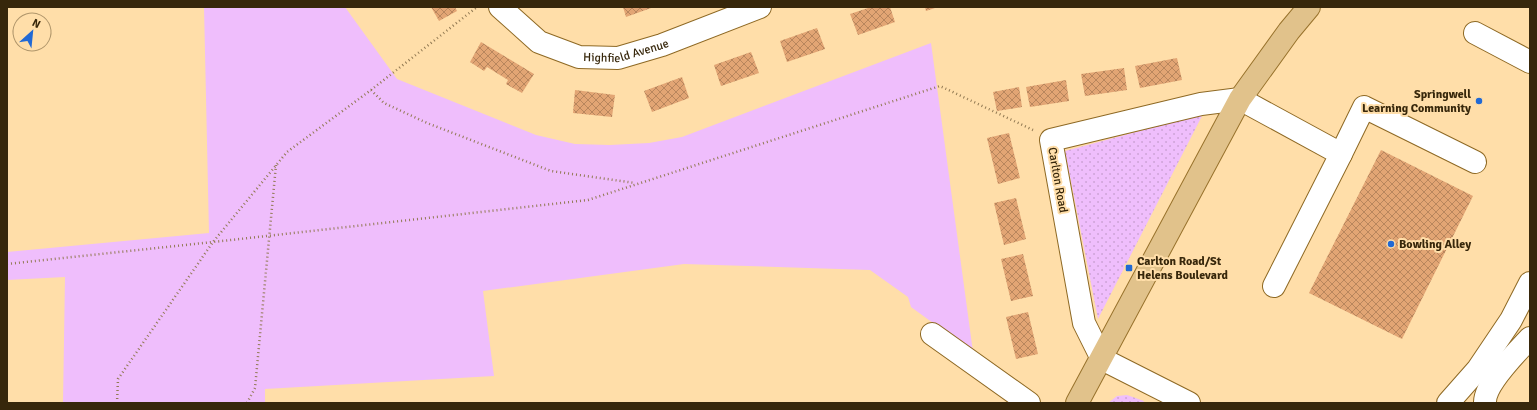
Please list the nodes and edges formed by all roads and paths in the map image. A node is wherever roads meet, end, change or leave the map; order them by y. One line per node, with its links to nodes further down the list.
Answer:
1 (477, 7): 7 (path)
2 (500, 7): 3 (street, Highfield Avenue)
3 (760, 7)
4 (1309, 7): 8 (main road)
5 (1475, 33): 6 (street)
6 (1530, 62)
7 (371, 90): 12 (path); 13 (path)
8 (1240, 100): 9 (street, Carlton Road); 10 (street); 21 (main road)
9 (1051, 140): 13 (path); 21 (street, Carlton Road)
10 (1341, 154): 11 (street); 18 (street)
11 (1475, 162)
12 (276, 165): 14 (path); 15 (path)
13 (636, 183): 14 (path)
14 (269, 236): 15 (path); 23 (path)
15 (213, 242): 16 (path); 22 (path)
16 (7, 264)
17 (1530, 283): 27 (street)
18 (1274, 286)
19 (932, 334): 24 (street)
20 (1530, 338): 28 (street)
21 (1102, 359): 25 (main road); 26 (street)
22 (117, 403)
23 (246, 403)
24 (1029, 403)
25 (1078, 403)
26 (1189, 403)
27 (1448, 403)
28 (1485, 403)

